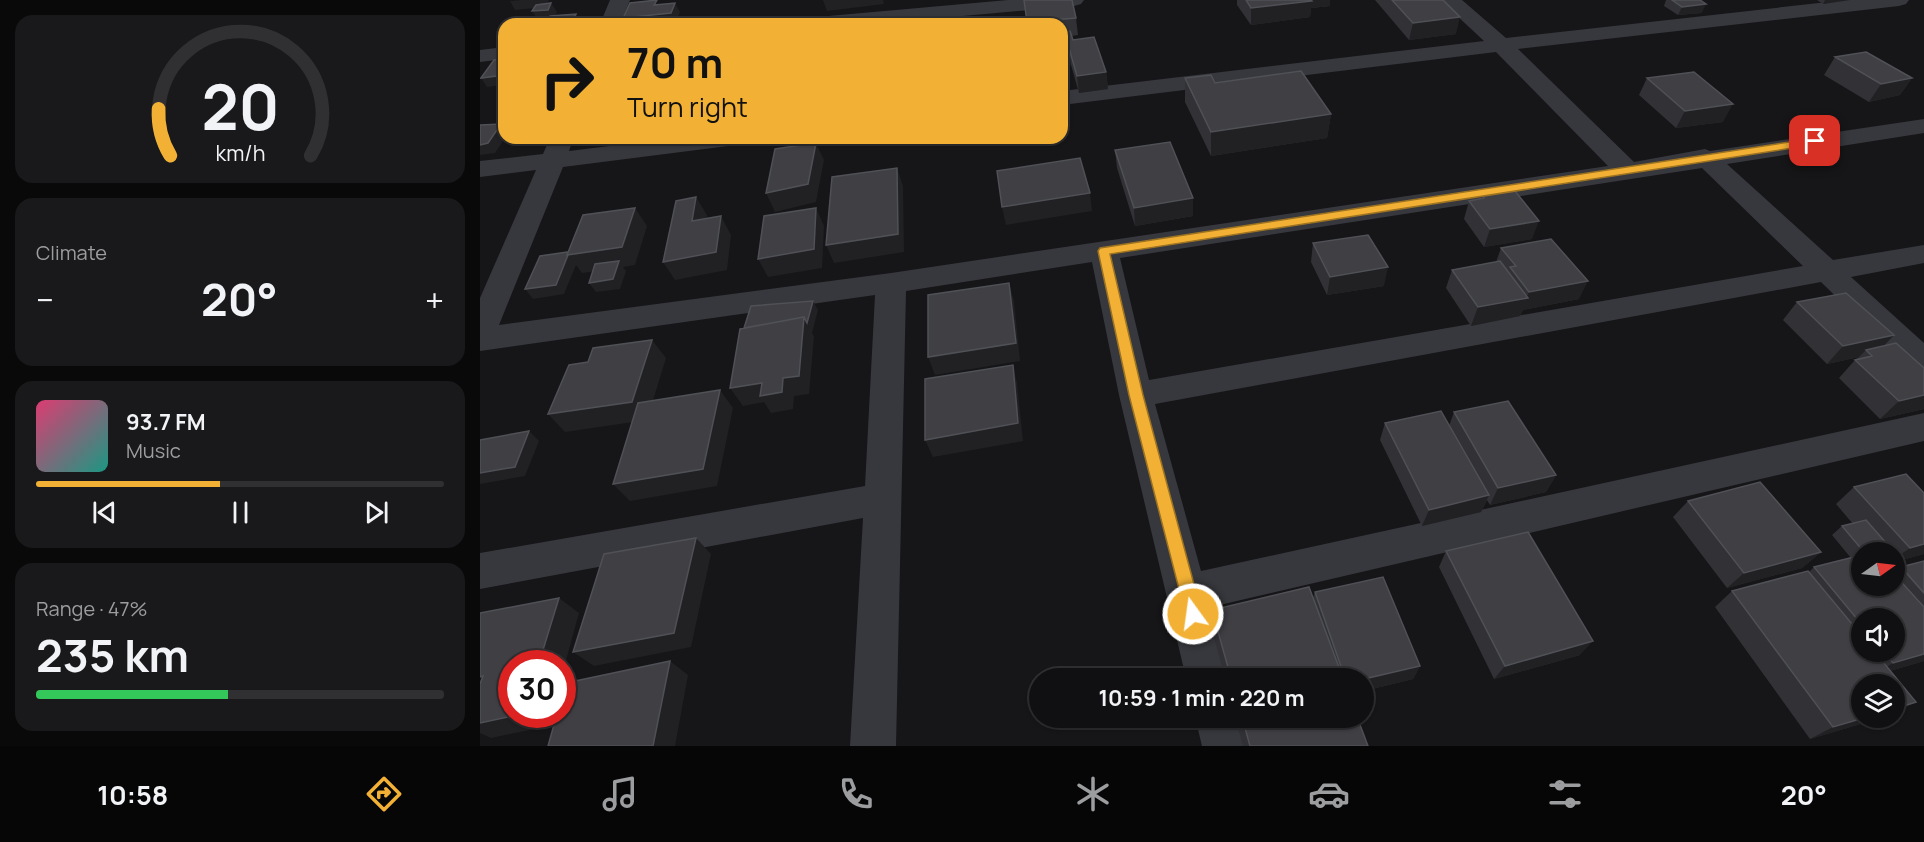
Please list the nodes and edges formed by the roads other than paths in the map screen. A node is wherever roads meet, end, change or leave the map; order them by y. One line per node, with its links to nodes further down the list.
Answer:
1 (620, 0): 5 (street)
2 (1074, 0): 6 (street)
3 (1450, 0): 7 (street)
4 (1899, 0): 7 (street)
5 (612, 18)
6 (873, 18)
7 (1501, 45): 10 (street); 16 (street)
8 (498, 54): 9 (street)
9 (480, 56)
10 (1068, 97)
11 (1924, 126): 14 (street)
12 (638, 144): 13 (street)
13 (557, 149): 15 (street); 21 (street)
14 (1705, 157): 16 (street); 19 (street)
15 (480, 169)
16 (1627, 170): 17 (street)
17 (1104, 251): 20 (street); 23 (street)
18 (1924, 254): 19 (street)
19 (1828, 270): 22 (street); 23 (street)
20 (891, 283): 21 (street); 25 (street)
21 (480, 337)
22 (1924, 362)
23 (1136, 395): 27 (street)
24 (1924, 427): 27 (street)
25 (881, 500): 26 (street); 30 (street)
26 (480, 571)
27 (1188, 593): 28 (street)
28 (1206, 668)
29 (1221, 728): 31 (street)
30 (873, 746)
31 (1225, 746)

